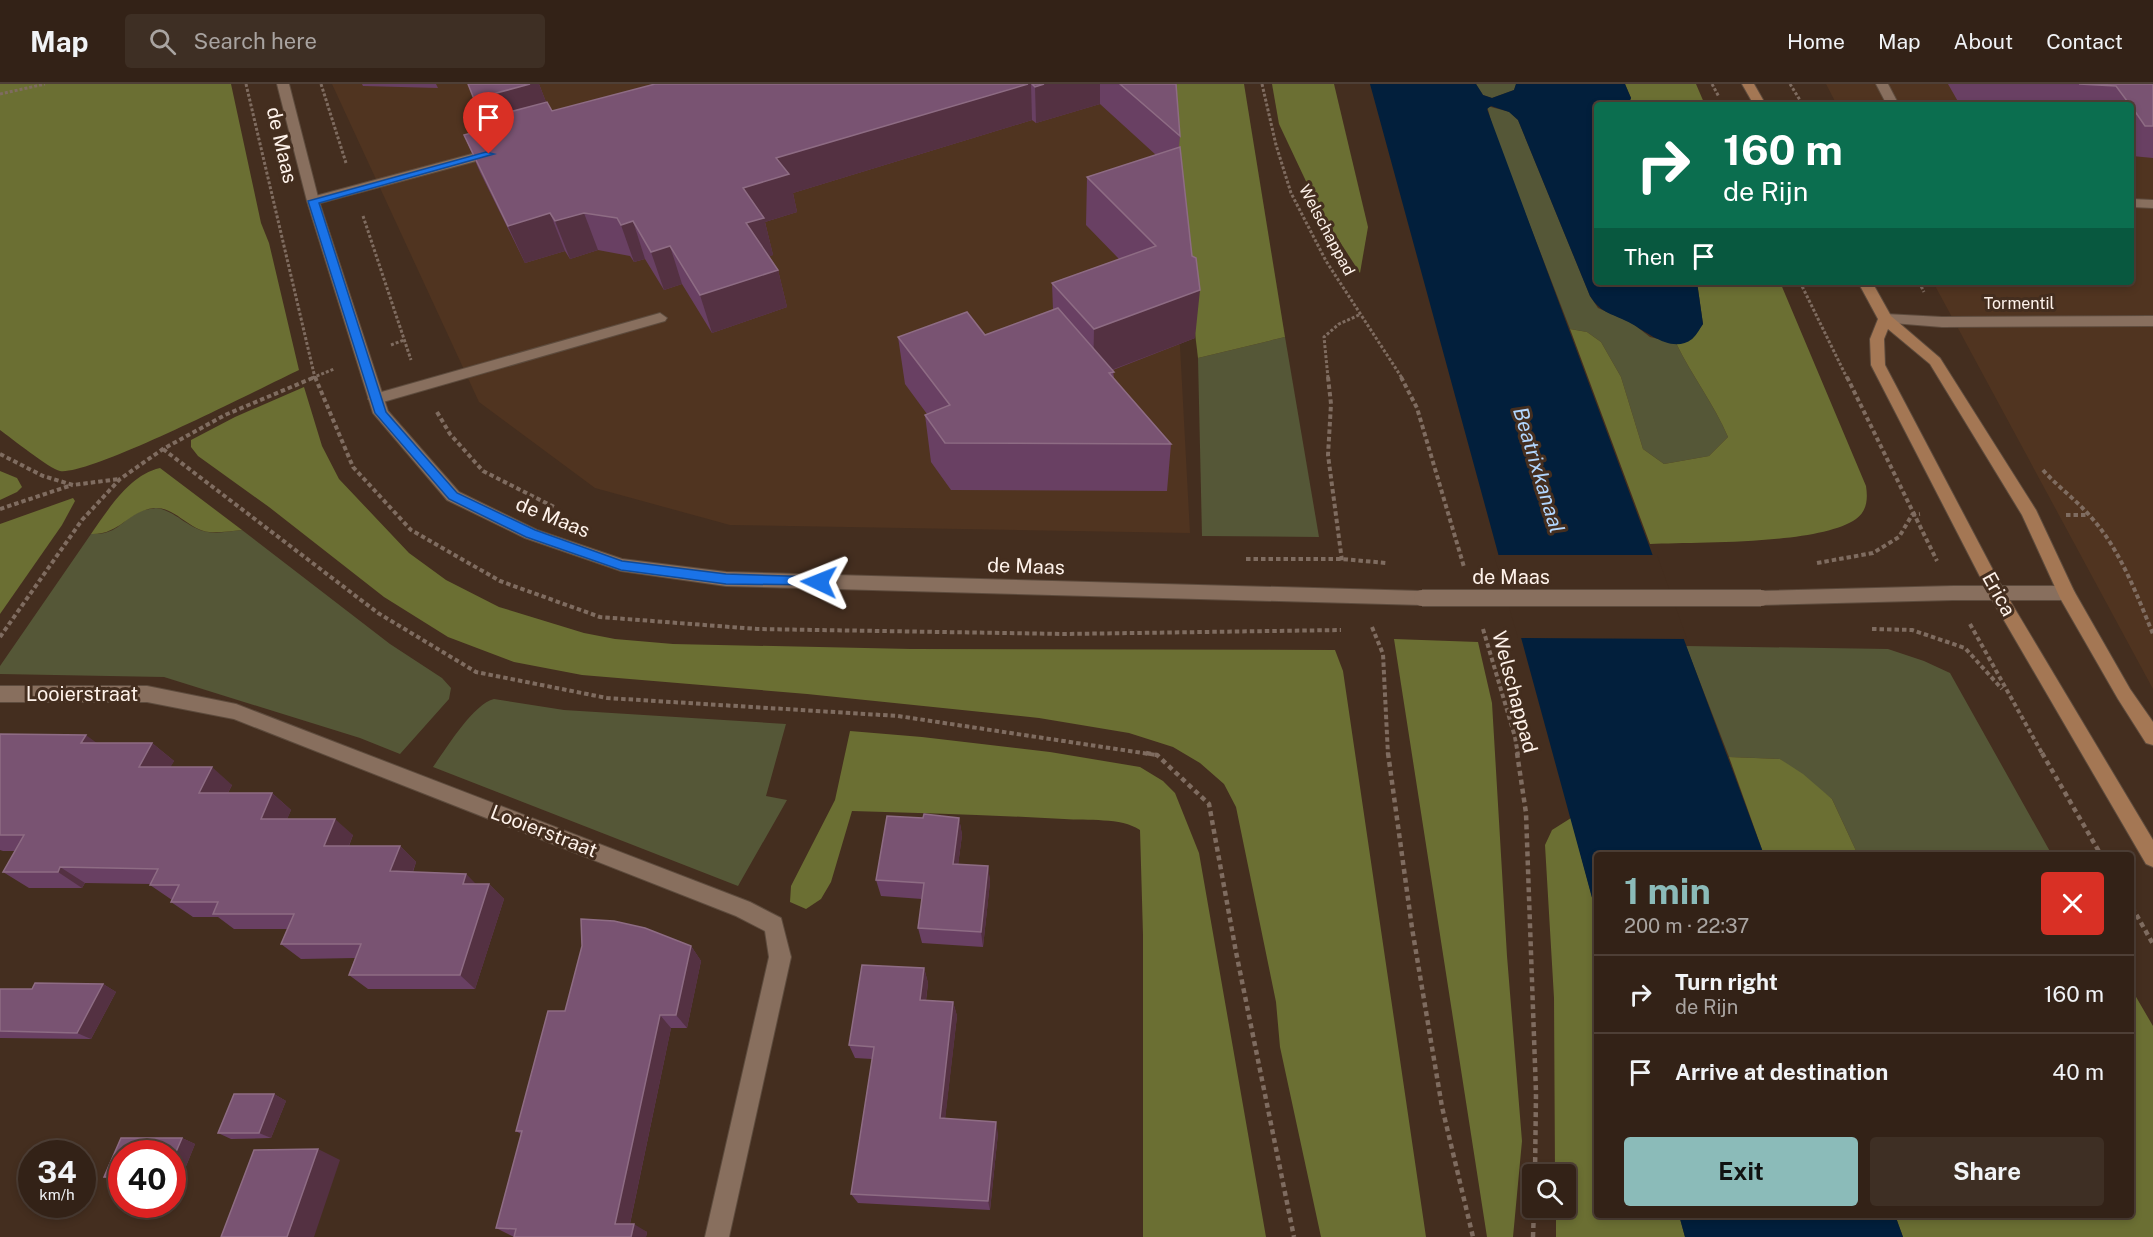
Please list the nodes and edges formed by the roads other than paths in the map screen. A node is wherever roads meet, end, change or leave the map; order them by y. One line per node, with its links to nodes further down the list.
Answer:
1 (283, 84): 7 (street, de Maas)
2 (1748, 84): 4 (main road)
3 (1882, 84): 5 (street)
4 (1758, 102)
5 (1891, 102)
6 (512, 147): 7 (street)
7 (313, 201): 14 (street, de Maas)
8 (2134, 203): 9 (street)
9 (2153, 204)
10 (1866, 285): 12 (main road)
11 (660, 318): 14 (street)
12 (1885, 319): 13 (street, Tormentil); 15 (main road, Erica); 16 (main road)
13 (2153, 321)
14 (376, 399): 15 (street, de Maas, bridge)
15 (1997, 593): 16 (street, de Maas); 19 (main road, Erica)
16 (2066, 593): 18 (main road)
17 (0, 694): 20 (street, Looierstraat)
18 (2153, 737)
19 (2153, 858)
20 (717, 1237)

